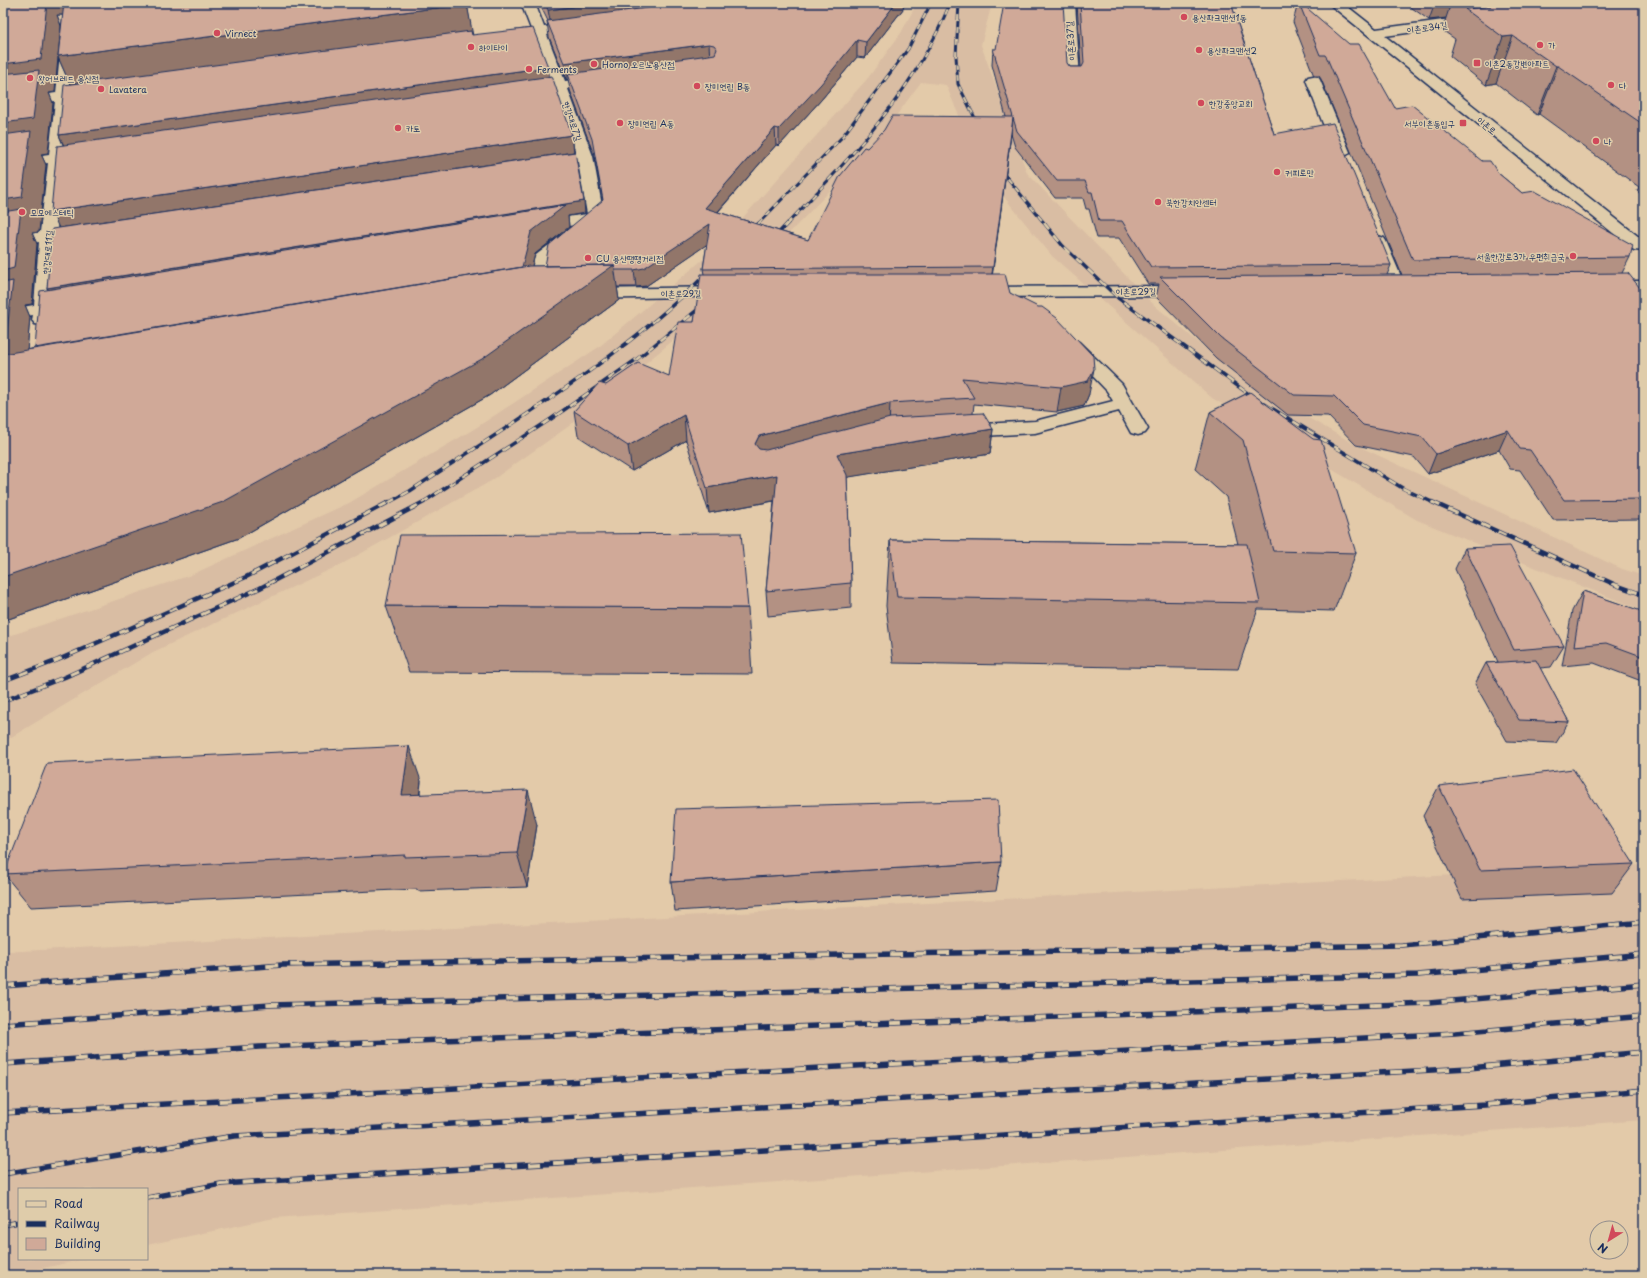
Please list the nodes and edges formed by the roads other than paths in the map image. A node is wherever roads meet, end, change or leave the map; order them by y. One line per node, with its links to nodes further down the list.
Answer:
1 (72, 3): 16 (street, 한강대로11길)
2 (528, 3): 7 (street, 한강대로7길)
3 (1068, 3): 11 (street, 이촌로37길)
4 (1335, 3): 8 (street, 이촌로)
5 (1488, 18): 8 (street, 이촌로34길)
6 (587, 26): 7 (street)
7 (540, 32): 9 (street); 13 (street, 한강대로7길)
8 (1373, 34): 30 (street, 이촌로)
9 (493, 38)
10 (608, 79): 13 (street, 한강대로7길)
11 (1073, 79)
12 (1313, 80): 23 (street)
13 (560, 86): 15 (street, 한강대로7길); 19 (street, 한강대로7길)
14 (110, 89): 16 (street)
15 (513, 92)
16 (63, 96): 17 (street); 20 (street, 한강대로11길)
17 (3, 104)
18 (96, 152): 20 (street)
19 (585, 156): 21 (street, 한강대로7길); 24 (street, 한강대로7길)
20 (57, 157): 22 (street); 28 (street, 한강대로11길)
21 (530, 164)
22 (3, 165)
23 (1348, 166)
24 (596, 217): 27 (street); 39 (street)
25 (1371, 224): 33 (street)
26 (95, 229): 28 (street)
27 (526, 229)
28 (48, 236): 29 (street); 42 (street, 한강대로11길)
29 (3, 243)
30 (1643, 249)
31 (1595, 286): 32 (street)
32 (1643, 287)
33 (1397, 288)
34 (1208, 290): 37 (street, 이촌로29길)
35 (748, 292): 38 (street, 이촌로29길)
36 (962, 292): 37 (street, 이촌로29길)
37 (1018, 292): 41 (street)
38 (575, 294)
39 (536, 296)
40 (81, 302): 42 (street)
41 (1034, 308)
42 (42, 309): 43 (street); 45 (street, 한강대로11길)
43 (3, 315)
44 (1061, 335): 46 (street)
45 (39, 338)
46 (1124, 404): 47 (street); 48 (street)
47 (1138, 429)
48 (943, 432)

